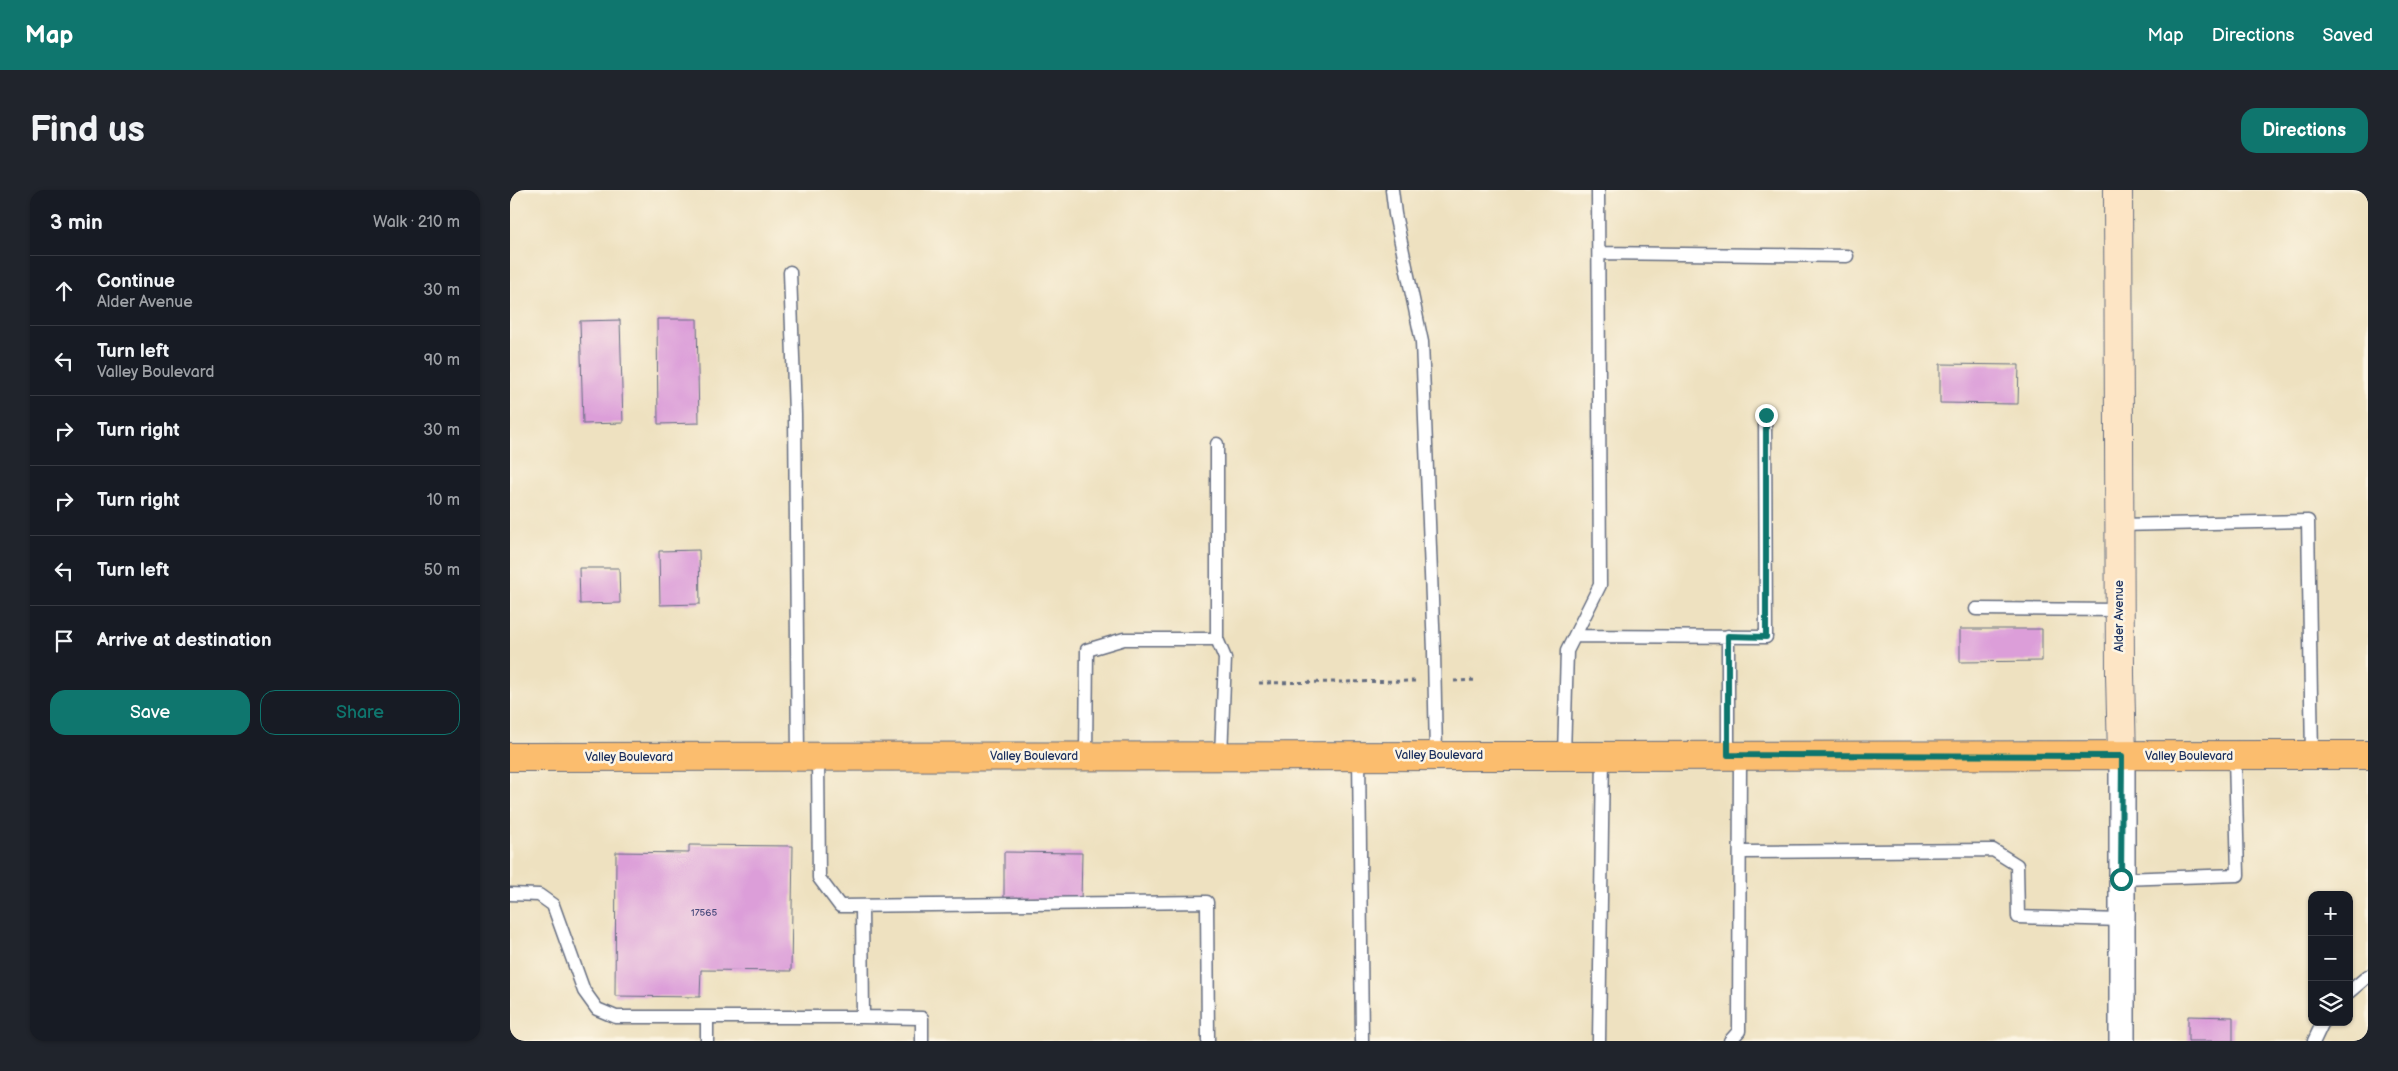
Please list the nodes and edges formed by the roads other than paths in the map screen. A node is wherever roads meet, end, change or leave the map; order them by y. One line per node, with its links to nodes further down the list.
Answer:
1 (1392, 190): 16 (lane)
2 (1598, 190): 4 (lane)
3 (2118, 190): 9 (main road, Alder Avenue)
4 (1599, 253): 5 (lane); 12 (lane)
5 (1847, 256)
6 (790, 272): 21 (lane)
7 (1766, 415): 13 (lane)
8 (1217, 444): 14 (lane)
9 (2119, 525): 11 (main road, Alder Avenue); 26 (lane)
10 (1976, 609): 11 (lane)
11 (2120, 610): 24 (main road, Alder Avenue)
12 (1574, 636): 13 (lane); 17 (lane)
13 (1728, 636): 19 (lane)
14 (1217, 638): 22 (lane); 23 (lane)
15 (1359, 755): 16 (main road, Valley Boulevard); 23 (main road, Valley Boulevard); 41 (lane)
16 (1436, 755): 17 (main road, Valley Boulevard)
17 (1564, 755): 18 (main road, Valley Boulevard)
18 (1603, 755): 19 (main road, Valley Boulevard); 42 (lane)
19 (1734, 755): 24 (main road, Valley Boulevard); 28 (lane)
20 (2368, 755): 26 (main road, Valley Boulevard)
21 (808, 756): 22 (main road, Valley Boulevard); 27 (main road, Valley Boulevard); 31 (lane)
22 (1086, 756): 23 (main road, Valley Boulevard)
23 (1221, 756)
24 (2122, 756): 25 (main road, Valley Boulevard); 29 (street, Alder Avenue)
25 (2234, 756): 26 (main road, Valley Boulevard); 29 (lane)
26 (2312, 756)
27 (510, 757)
28 (1740, 852): 32 (lane); 43 (lane)
29 (2121, 879): 32 (street, Alder Avenue)
30 (510, 894): 35 (lane)
31 (862, 906): 36 (lane); 40 (lane)
32 (2121, 920): 44 (street, Alder Avenue)
33 (2368, 976): 34 (lane)
34 (2353, 989)
35 (707, 1017): 36 (lane); 38 (lane)
36 (863, 1017): 39 (lane)
37 (2321, 1026): 45 (lane)
38 (707, 1041)
39 (922, 1041)
40 (1208, 1041)
41 (1362, 1041)
42 (1600, 1041)
43 (1730, 1041)
44 (2122, 1041)
45 (2314, 1041)

